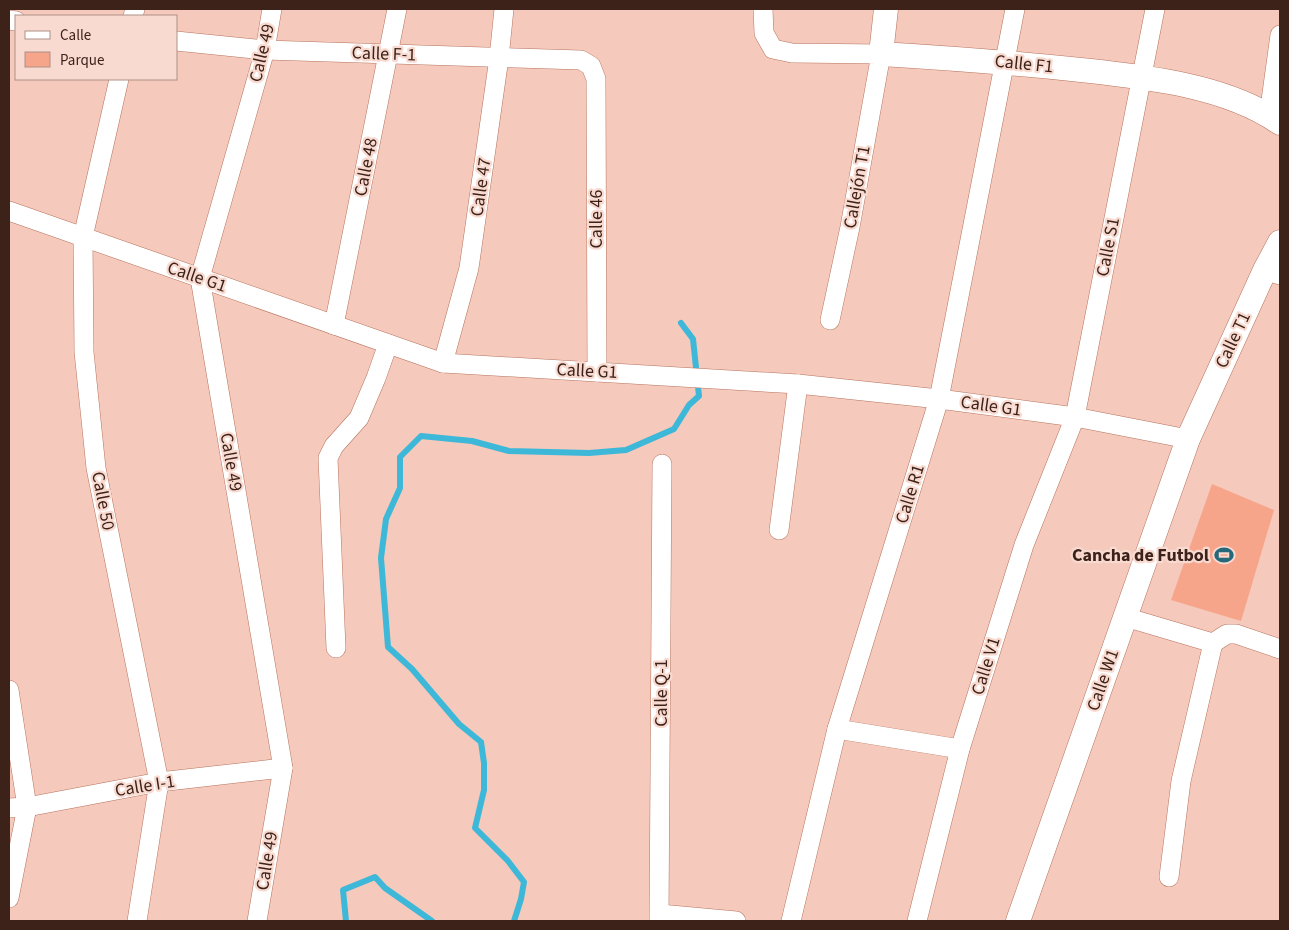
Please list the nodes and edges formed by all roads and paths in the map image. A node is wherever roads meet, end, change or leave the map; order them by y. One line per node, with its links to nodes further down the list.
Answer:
1 (272, 9): 10 (street, Calle 49)
2 (397, 9): 11 (street, Calle 48)
3 (504, 9): 13 (street, Calle 47)
4 (763, 9): 12 (street, Calle F1)
5 (886, 9): 12 (street)
6 (1015, 9): 14 (street, Calle R1)
7 (1155, 9): 16 (street, Calle S1)
8 (1280, 35): 18 (street)
9 (178, 41): 10 (street, Calle F-1)
10 (264, 50): 11 (street, Calle F-1); 23 (street, Calle 49)
11 (389, 54): 13 (street, Calle F-1); 25 (street, Calle 48)
12 (880, 54): 14 (street, Calle F1); 24 (street, Callejón T1)
13 (500, 58): 15 (street, Calle F-1); 27 (street, Calle 47)
14 (1004, 62): 16 (street, Calle F1); 30 (street, Calle R1)
15 (592, 66): 28 (street, Calle 46)
16 (1141, 77): 18 (street, Calle F1); 31 (street, Calle S1)
17 (119, 80): 20 (street, Calle 50)
18 (1275, 119)
19 (9, 211): 20 (street, Calle G1)
20 (83, 236): 23 (street, Calle G1); 43 (street, Calle 50)
21 (1280, 242): 22 (street, Calle T1)
22 (1273, 272): 32 (street, Calle T1)
23 (200, 278): 25 (street, Calle G1); 42 (street, Calle 49)
24 (830, 320)
25 (334, 325): 26 (street, Calle G1)
26 (388, 344): 27 (street, Calle G1); 37 (street)
27 (443, 363): 28 (street, Calle G1)
28 (597, 372): 29 (street, Calle G1)
29 (798, 384): 30 (street, Calle G1); 34 (street)
30 (939, 399): 31 (street, Calle G1); 40 (street, Calle R1)
31 (1075, 417): 32 (street, Calle G1); 41 (street, Calle V1)
32 (1188, 439): 35 (street, Calle W1)
33 (662, 464): 47 (street, Calle Q-1)
34 (780, 530)
35 (1125, 617): 36 (street); 53 (street, Calle W1)
36 (1213, 643): 38 (street); 45 (street)
37 (336, 648)
38 (1280, 649)
39 (9, 690): 44 (street)
40 (837, 729): 41 (street); 51 (street, Calle R1)
41 (960, 749): 52 (street, Calle V1)
42 (283, 768): 43 (street, Calle I-1); 49 (street, Calle 49)
43 (159, 782): 44 (street, Calle I-1); 48 (street, Calle 50)
44 (18, 808): 46 (street)
45 (1169, 877)
46 (9, 898)
47 (660, 918): 50 (street)
48 (137, 921)
49 (258, 921)
50 (736, 921)
51 (791, 921)
52 (917, 921)
53 (1018, 921)

